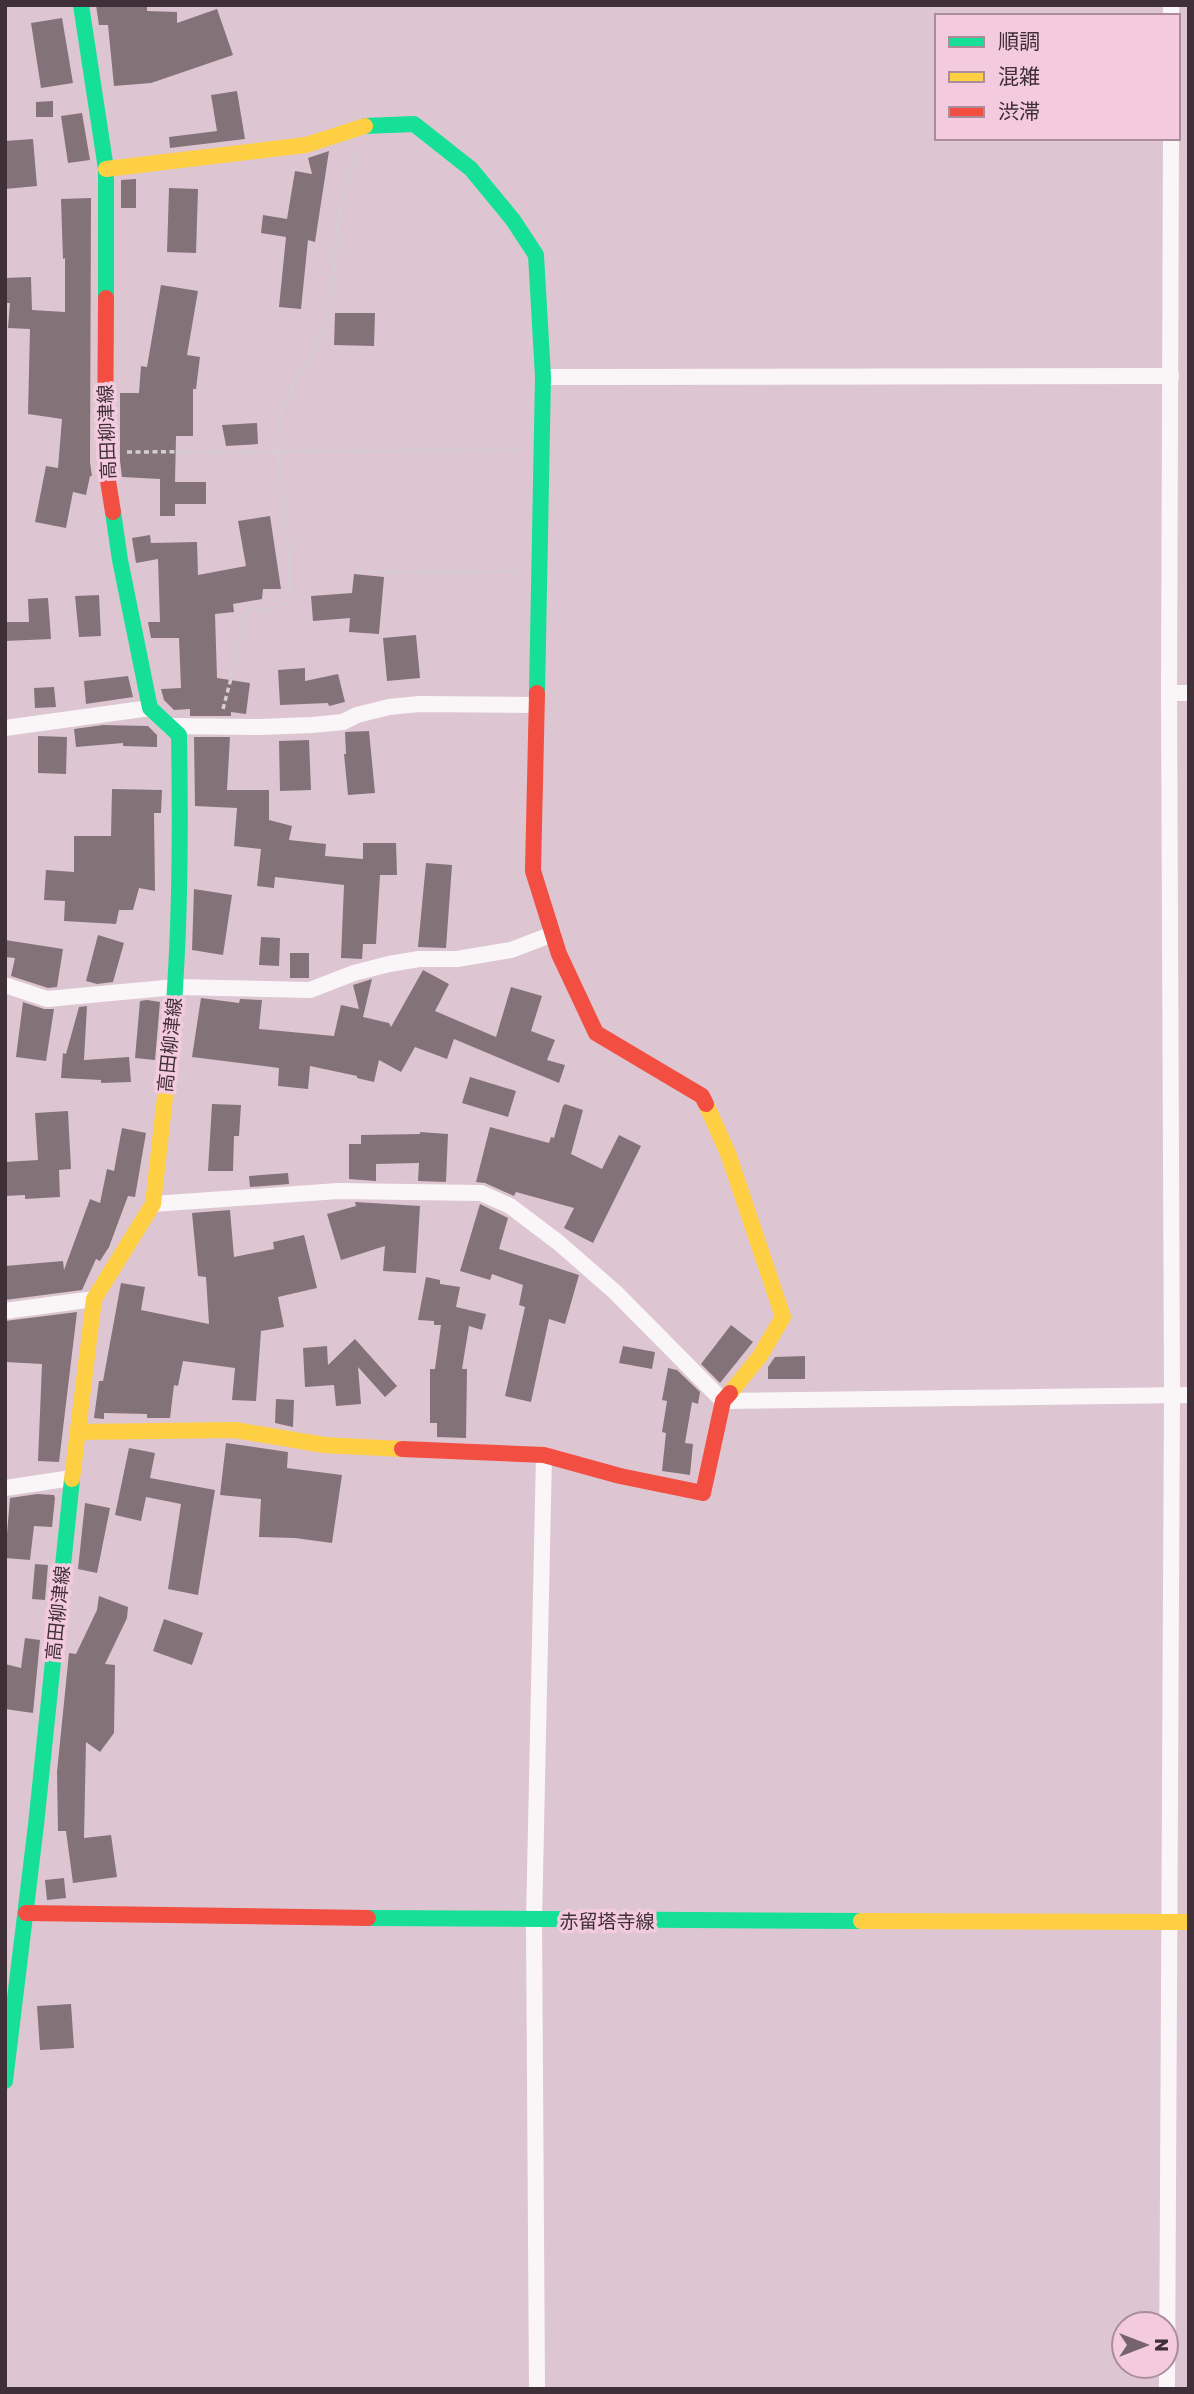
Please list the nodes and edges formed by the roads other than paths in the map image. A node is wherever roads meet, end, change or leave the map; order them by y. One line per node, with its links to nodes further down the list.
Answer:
1 (81, 5): 3 (main road, 高田柳津線)
2 (1171, 140): 4 (street)
3 (106, 169): 5 (main road); 9 (main road, 高田柳津線)
4 (1171, 376): 5 (street); 6 (street)
5 (543, 377): 8 (main road)
6 (1169, 693): 7 (street); 18 (street)
7 (1189, 693)
8 (536, 705): 10 (street); 12 (main road)
9 (150, 708): 10 (main road, 高田柳津線); 11 (street)
10 (169, 726): 14 (main road, 高田柳津線)
11 (5, 728)
12 (553, 934): 14 (street); 20 (main road)
13 (5, 985): 14 (street)
14 (176, 987): 15 (main road, 高田柳津線)
15 (153, 1204): 16 (main road, 高田柳津線); 20 (street)
16 (94, 1299): 17 (street); 21 (main road, 高田柳津線)
17 (5, 1311)
18 (1172, 1395): 19 (street); 20 (street); 27 (street)
19 (1189, 1395)
20 (723, 1401): 22 (main road)
21 (77, 1432): 22 (main road); 23 (main road, 高田柳津線)
22 (544, 1455): 26 (street)
23 (72, 1478): 24 (street); 25 (main road, 高田柳津線)
24 (5, 1488)
25 (26, 1913): 26 (main road, 赤留塔寺線); 29 (main road, 高田柳津線)
26 (534, 1921): 27 (main road, 赤留塔寺線); 30 (street)
27 (1168, 1921): 28 (main road, 赤留塔寺線); 31 (street)
28 (1189, 1922)
29 (5, 2081)
30 (537, 2389)
31 (1167, 2389)

